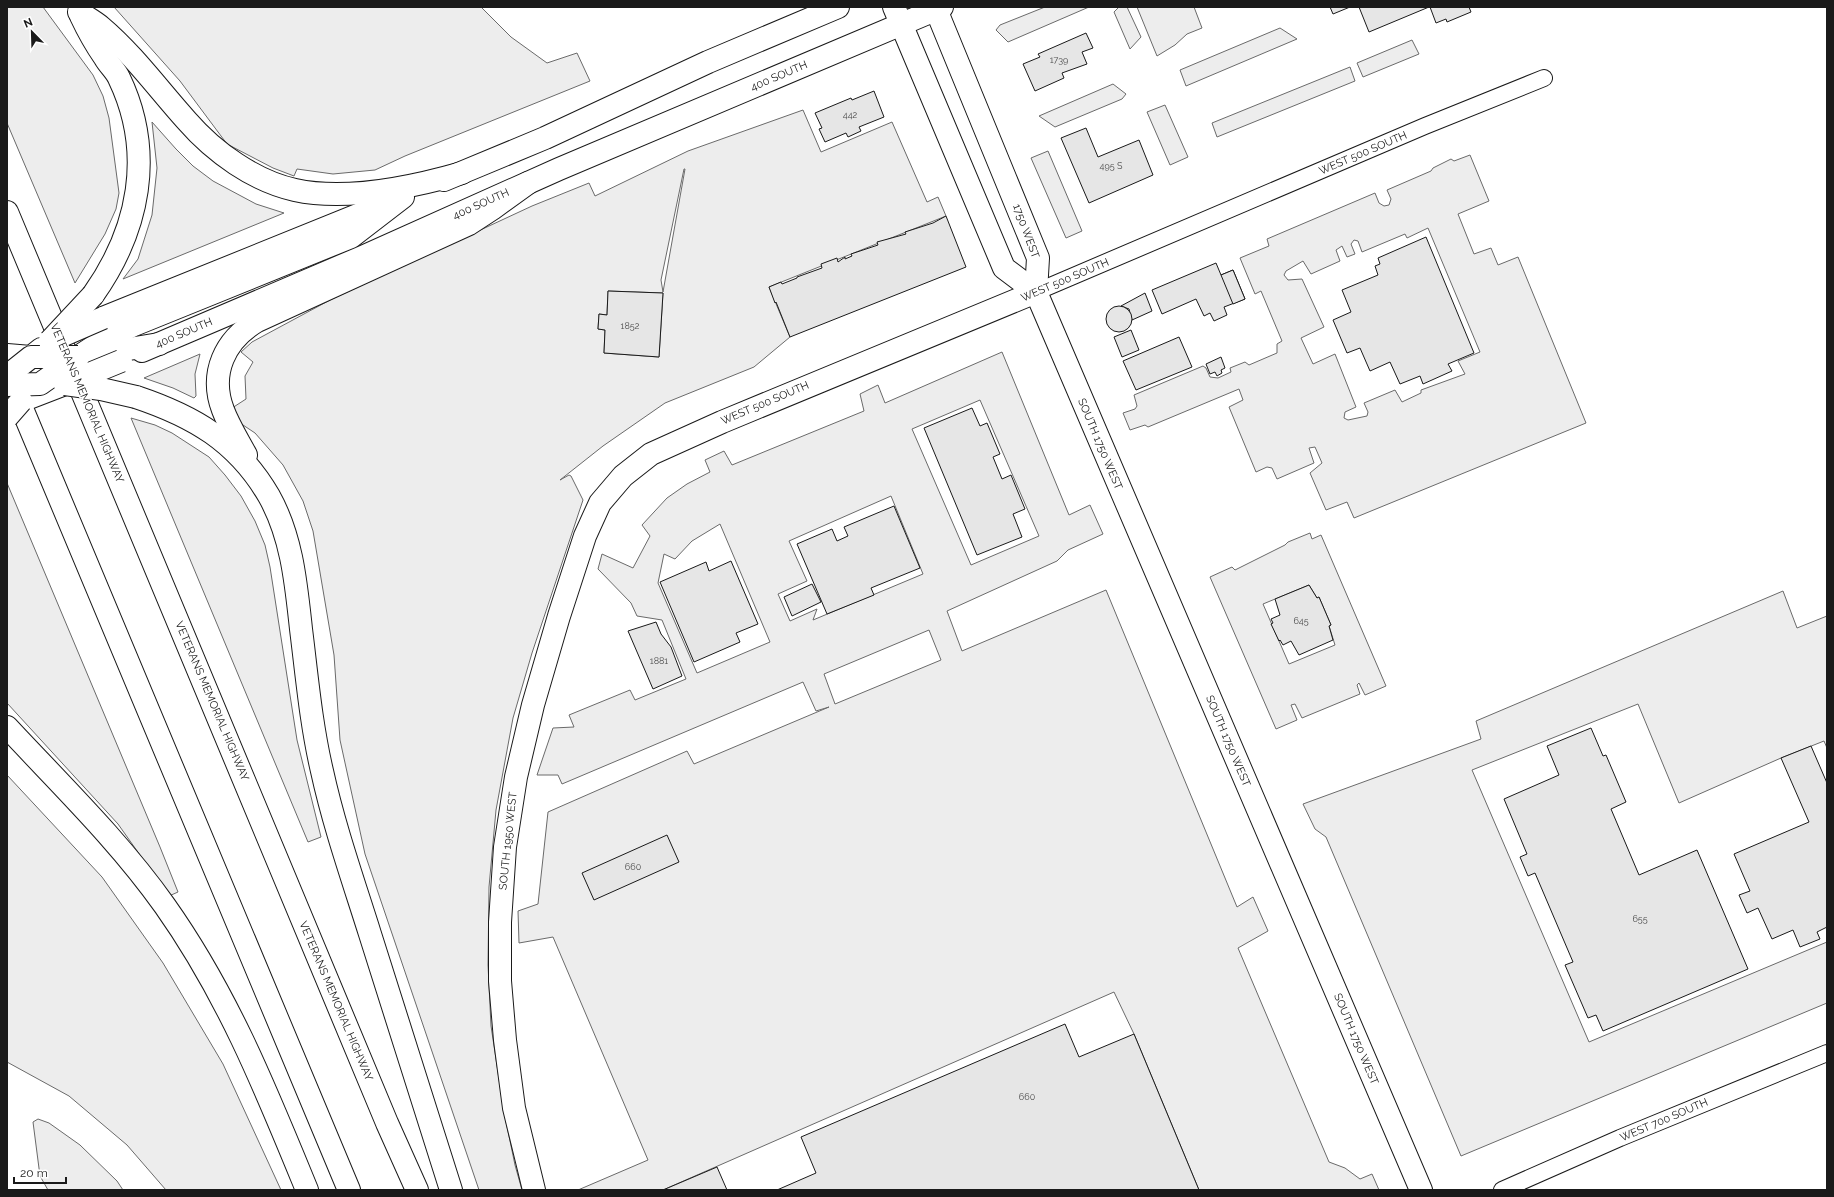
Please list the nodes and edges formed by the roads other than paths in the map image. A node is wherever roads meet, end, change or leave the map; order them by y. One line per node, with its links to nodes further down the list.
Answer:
1 (838, 7): 6 (main road, 400 SOUTH)
2 (938, 8): 4 (main road, 400 SOUTH); 9 (main road, 1750 WEST)
3 (77, 9): 6 (main road); 10 (main road, bridge)
4 (897, 16): 7 (main road, 400 SOUTH); 9 (main road)
5 (1544, 78): 9 (street, WEST 500 SOUTH)
6 (462, 173): 11 (main road, 400 SOUTH)
7 (528, 183): 11 (main road, 400 SOUTH); 19 (main road)
8 (7, 212): 27 (main road, VETERANS MEMORIAL HIGHWAY)
9 (1036, 292): 20 (main road, WEST 500 SOUTH); 30 (main road, SOUTH 1750 WEST)
10 (50, 340): 11 (main road, 400 SOUTH, bridge); 13 (main road)
11 (113, 342): 12 (main road); 15 (main road, 400 SOUTH, bridge)
12 (78, 357): 13 (main road, bridge); 14 (main road, bridge)
13 (12, 363): 26 (main road)
14 (40, 384): 15 (main road); 16 (main road, bridge); 17 (main road)
15 (65, 384): 17 (main road, 400 SOUTH); 19 (main road, bridge)
16 (7, 385)
17 (21, 402): 18 (main road, bridge)
18 (7, 418)
19 (260, 482): 28 (main road)
20 (600, 502): 29 (main road, SOUTH 1950 WEST)
21 (7, 727): 23 (main road)
22 (7, 738): 23 (main road)
23 (78, 802): 25 (main road)
24 (1827, 1053): 31 (street, WEST 700 SOUTH)
25 (307, 1190)
26 (349, 1190)
27 (417, 1190)
28 (451, 1190)
29 (534, 1190)
30 (1421, 1190)
31 (1502, 1190)

